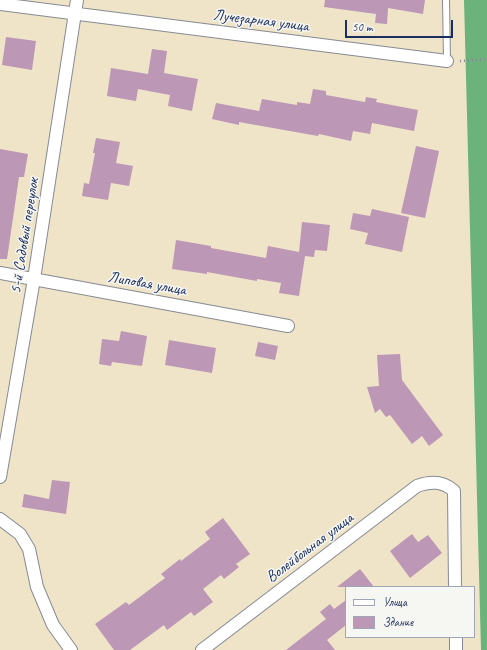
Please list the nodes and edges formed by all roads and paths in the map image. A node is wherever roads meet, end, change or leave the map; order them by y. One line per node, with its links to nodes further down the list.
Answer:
1 (78, 0): 4 (street, 5-й Садовый переулок)
2 (446, 0): 6 (lane)
3 (0, 4): 4 (street, Лучезарная улица)
4 (75, 14): 6 (street, Лучезарная улица); 8 (street, 5-й Садовый переулок)
5 (487, 59): 6 (path)
6 (447, 61)
7 (0, 273): 8 (street, Липовая улица)
8 (34, 279): 9 (street, Липовая улица); 10 (street, 5-й Садовый переулок)
9 (288, 326)
10 (0, 477)
11 (0, 520): 14 (street)
12 (455, 586): 15 (street, Волейбольная улица)
13 (456, 638): 16 (street)
14 (71, 650)
15 (202, 650)
16 (456, 650)

